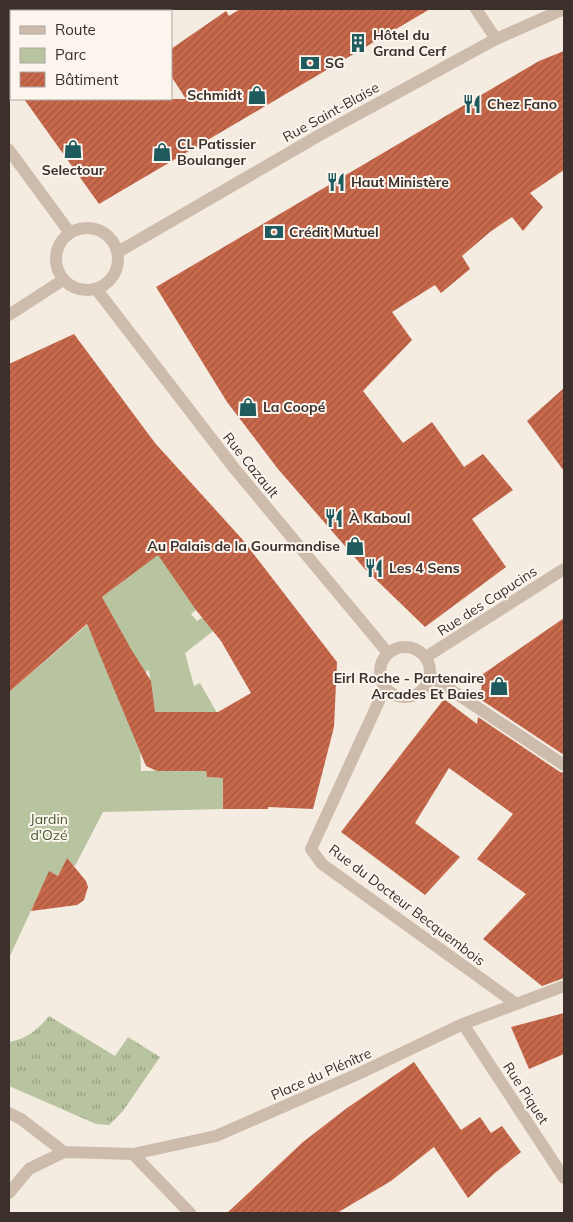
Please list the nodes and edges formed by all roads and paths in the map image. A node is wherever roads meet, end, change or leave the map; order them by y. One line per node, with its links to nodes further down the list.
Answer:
1 (476, 9): 3 (street)
2 (564, 9): 3 (street, Rue Saint-Blaise)
3 (496, 39): 6 (street, Rue Saint-Blaise)
4 (9, 150): 5 (street)
5 (70, 233): 6 (street); 7 (street)
6 (118, 252): 8 (street)
7 (63, 280): 8 (street); 9 (street)
8 (97, 290): 11 (street, Rue Cazault)
9 (9, 315)
10 (564, 569): 12 (street, Rue des Capucins)
11 (388, 653): 12 (street); 14 (street)
12 (426, 657): 13 (street)
13 (430, 676): 14 (street); 15 (street)
14 (385, 688): 17 (street, Rue du Docteur Becquembois)
15 (564, 765)
16 (564, 986): 17 (street)
17 (514, 1004): 18 (street, Place du Plénître)
18 (463, 1024): 21 (street, Place du Plénître); 22 (street, Rue Piquet)
19 (9, 1113): 20 (street)
20 (64, 1152): 21 (street, Place du Plénître); 23 (street)
21 (133, 1154): 24 (street)
22 (564, 1178)
23 (9, 1193)
24 (190, 1213)

